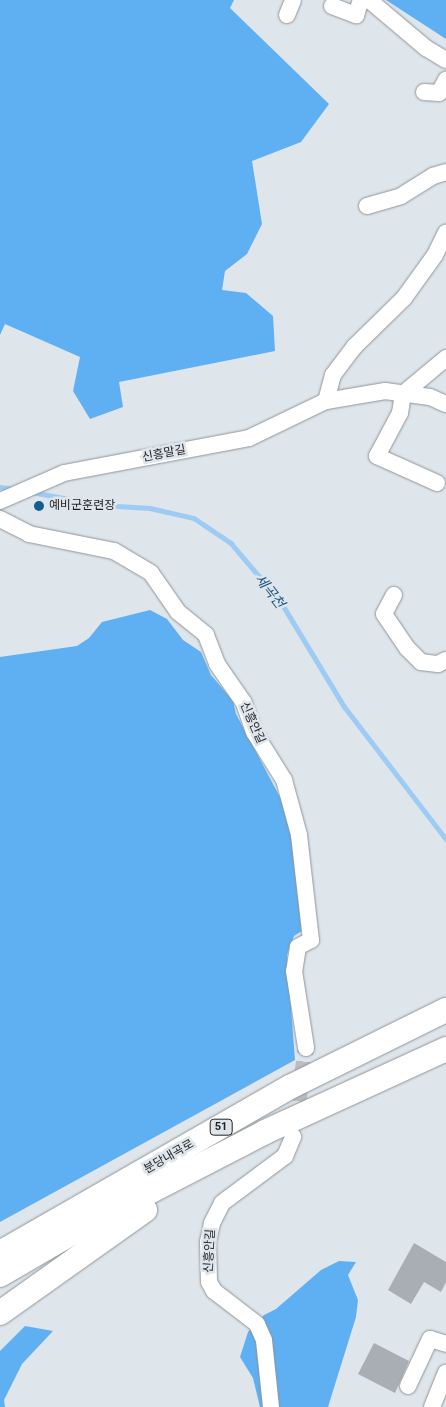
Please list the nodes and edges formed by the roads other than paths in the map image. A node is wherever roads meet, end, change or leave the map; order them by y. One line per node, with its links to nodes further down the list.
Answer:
1 (293, 0): 5 (street)
2 (361, 0): 4 (street)
3 (369, 0): 6 (street)
4 (332, 6)
5 (286, 15)
6 (446, 60)
7 (446, 80): 8 (street)
8 (424, 92)
9 (446, 172): 10 (street)
10 (367, 206)
11 (446, 232): 14 (street)
12 (446, 358): 13 (street)
13 (403, 394): 14 (street, 신흥말길); 15 (street, 신흥말길); 16 (street)
14 (326, 401): 17 (street, 신흥말길)
15 (446, 404)
16 (437, 483)
17 (6, 500)
18 (0, 519): 22 (street, 신흥안길)
19 (394, 595): 20 (street)
20 (446, 660)
21 (446, 1010): 26 (highway, 분당내곡로 / 51)
22 (306, 1048)
23 (446, 1049): 24 (highway, 분당내곡로 / 51)
24 (265, 1132): 27 (highway, 분당내곡로 / 51); 28 (highway)
25 (294, 1137): 32 (street, 신흥안길)
26 (0, 1253)
27 (0, 1275)
28 (0, 1313)
29 (446, 1344): 31 (street)
30 (446, 1373): 33 (street)
31 (408, 1386)
32 (271, 1407)
33 (432, 1407)

